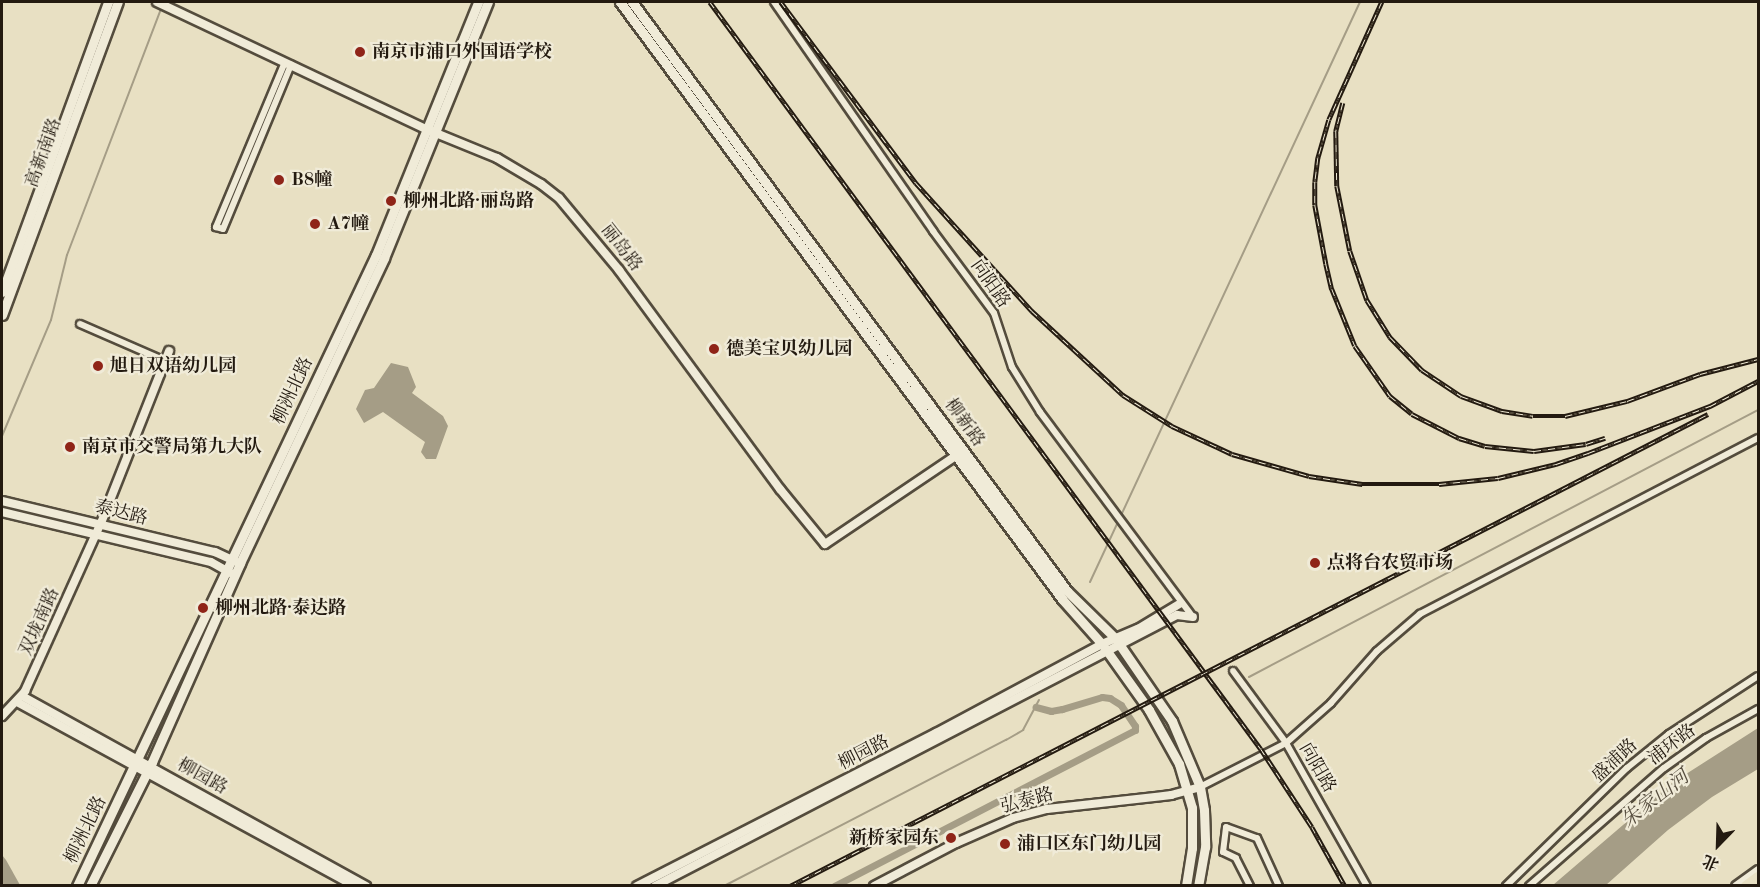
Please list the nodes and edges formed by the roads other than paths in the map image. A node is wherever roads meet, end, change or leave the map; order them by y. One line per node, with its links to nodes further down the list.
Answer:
1 (108, 2): 12 (main road, 高新南路)
2 (118, 2): 13 (main road, 高新南路)
3 (157, 2): 9 (street, 丽岛路)
4 (478, 2): 10 (main road, 柳洲北路)
5 (489, 2): 11 (main road, 柳洲北路)
6 (620, 2): 18 (main road, 柳新路)
7 (632, 2): 18 (main road, 柳新路)
8 (774, 2): 25 (street, 向阳路)
9 (288, 64): 9 (street); 10 (street, 丽岛路)
10 (426, 129): 11 (street, 丽岛路); 23 (main road, 柳洲北路)
11 (436, 133): 18 (street, 丽岛路); 23 (main road, 柳洲北路)
12 (2, 292)
13 (2, 315)
14 (80, 324): 16 (street)
15 (169, 351): 16 (street, 双垅南路)
16 (165, 361): 21 (street, 双垅南路)
17 (1758, 438): 34 (street)
18 (960, 453): 27 (main road, 柳新路); 28 (main road, 柳新路)
19 (2, 501): 21 (street, 泰达路)
20 (2, 512): 22 (street, 泰达路)
21 (101, 523): 22 (street, 双垅南路); 23 (street, 泰达路)
22 (96, 534): 24 (street, 泰达路); 31 (street, 双垅南路)
23 (236, 562): 24 (main road, 柳洲北路)
24 (231, 573): 35 (main road, 柳洲北路); 36 (main road, 柳洲北路)
25 (1181, 603): 26 (street, 向阳路); 27 (street)
26 (1193, 617): 27 (street)
27 (1117, 642): 28 (street); 37 (main road, 柳新路)
28 (1105, 647): 38 (main road, 柳新路); 45 (street, 柳园路); 46 (street, 柳园路)
29 (1233, 672): 34 (street, 向阳路)
30 (1758, 676): 53 (street, 盛浦路)
31 (20, 699): 33 (street, 双垅南路); 35 (street, 柳园路)
32 (1758, 709): 54 (street, 浦环路)
33 (2, 716)
34 (1286, 743): 37 (street); 52 (street, 向阳路)
35 (137, 762): 36 (street, 柳园路); 41 (main road, 柳洲北路)
36 (148, 768): 42 (main road, 柳洲北路); 43 (street, 柳园路); 44 (street, 柳园路)
37 (1200, 787): 38 (street, 弘泰路); 49 (main road, 柳新路)
38 (1187, 791): 47 (street, 弘泰路); 48 (main road, 柳新路)
39 (1758, 870): 55 (main road)
40 (1758, 877): 56 (highway)
41 (77, 885)
42 (90, 885)
43 (354, 885)
44 (366, 885)
45 (638, 885)
46 (655, 885)
47 (874, 885)
48 (1186, 885)
49 (1198, 885)
50 (1250, 885): 51 (street)
51 (1280, 885)
52 (1367, 885)
53 (1506, 885)
54 (1529, 885)
55 (1736, 885)
56 (1746, 885)

